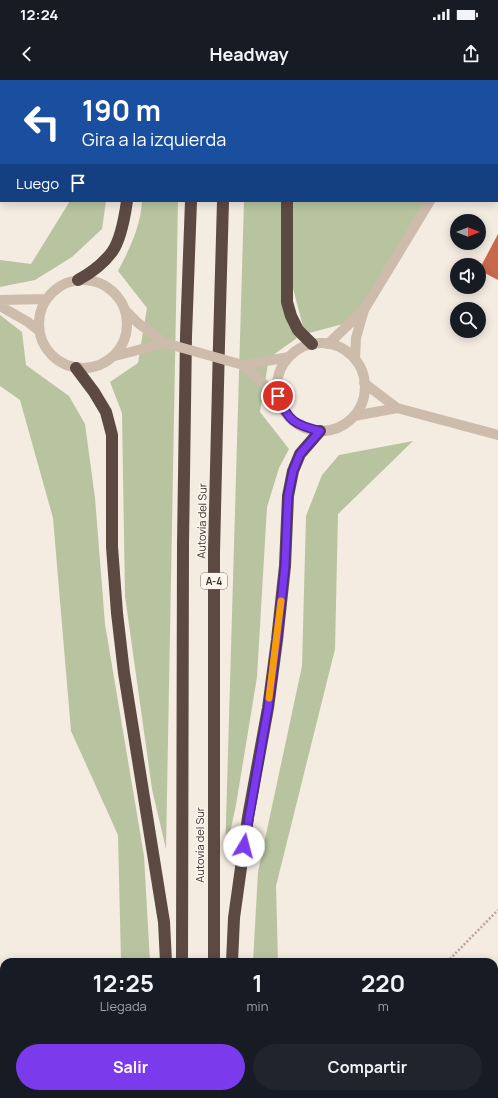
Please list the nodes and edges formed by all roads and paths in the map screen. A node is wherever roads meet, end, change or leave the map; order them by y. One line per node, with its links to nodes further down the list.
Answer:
1 (127, 202): 6 (highway)
2 (191, 202): 29 (highway, Autovía del Sur)
3 (223, 202): 30 (highway, Autovía del Sur / A-4)
4 (288, 202): 14 (highway)
5 (429, 202): 11 (street)
6 (78, 280): 7 (street); 10 (street)
7 (47, 299): 8 (street); 12 (street)
8 (0, 300)
9 (0, 306): 12 (street)
10 (125, 310): 13 (street); 16 (street)
11 (364, 310): 15 (street); 18 (street)
12 (39, 331): 20 (street)
13 (159, 342): 16 (street); 19 (street, bridge)
14 (312, 344): 15 (street); 17 (street)
15 (328, 344): 18 (street)
16 (115, 356): 20 (street)
17 (289, 357): 19 (street); 22 (street)
18 (355, 359): 21 (street)
19 (244, 365): 22 (street)
20 (76, 368): 28 (highway)
21 (364, 383): 23 (street); 24 (street)
22 (278, 396): 25 (street)
23 (397, 408): 24 (street); 26 (street)
24 (354, 416): 25 (street)
25 (320, 431): 31 (highway)
26 (498, 435)
27 (498, 910): 32 (path)
28 (166, 958)
29 (182, 958)
30 (214, 958)
31 (232, 958)
32 (451, 958)

